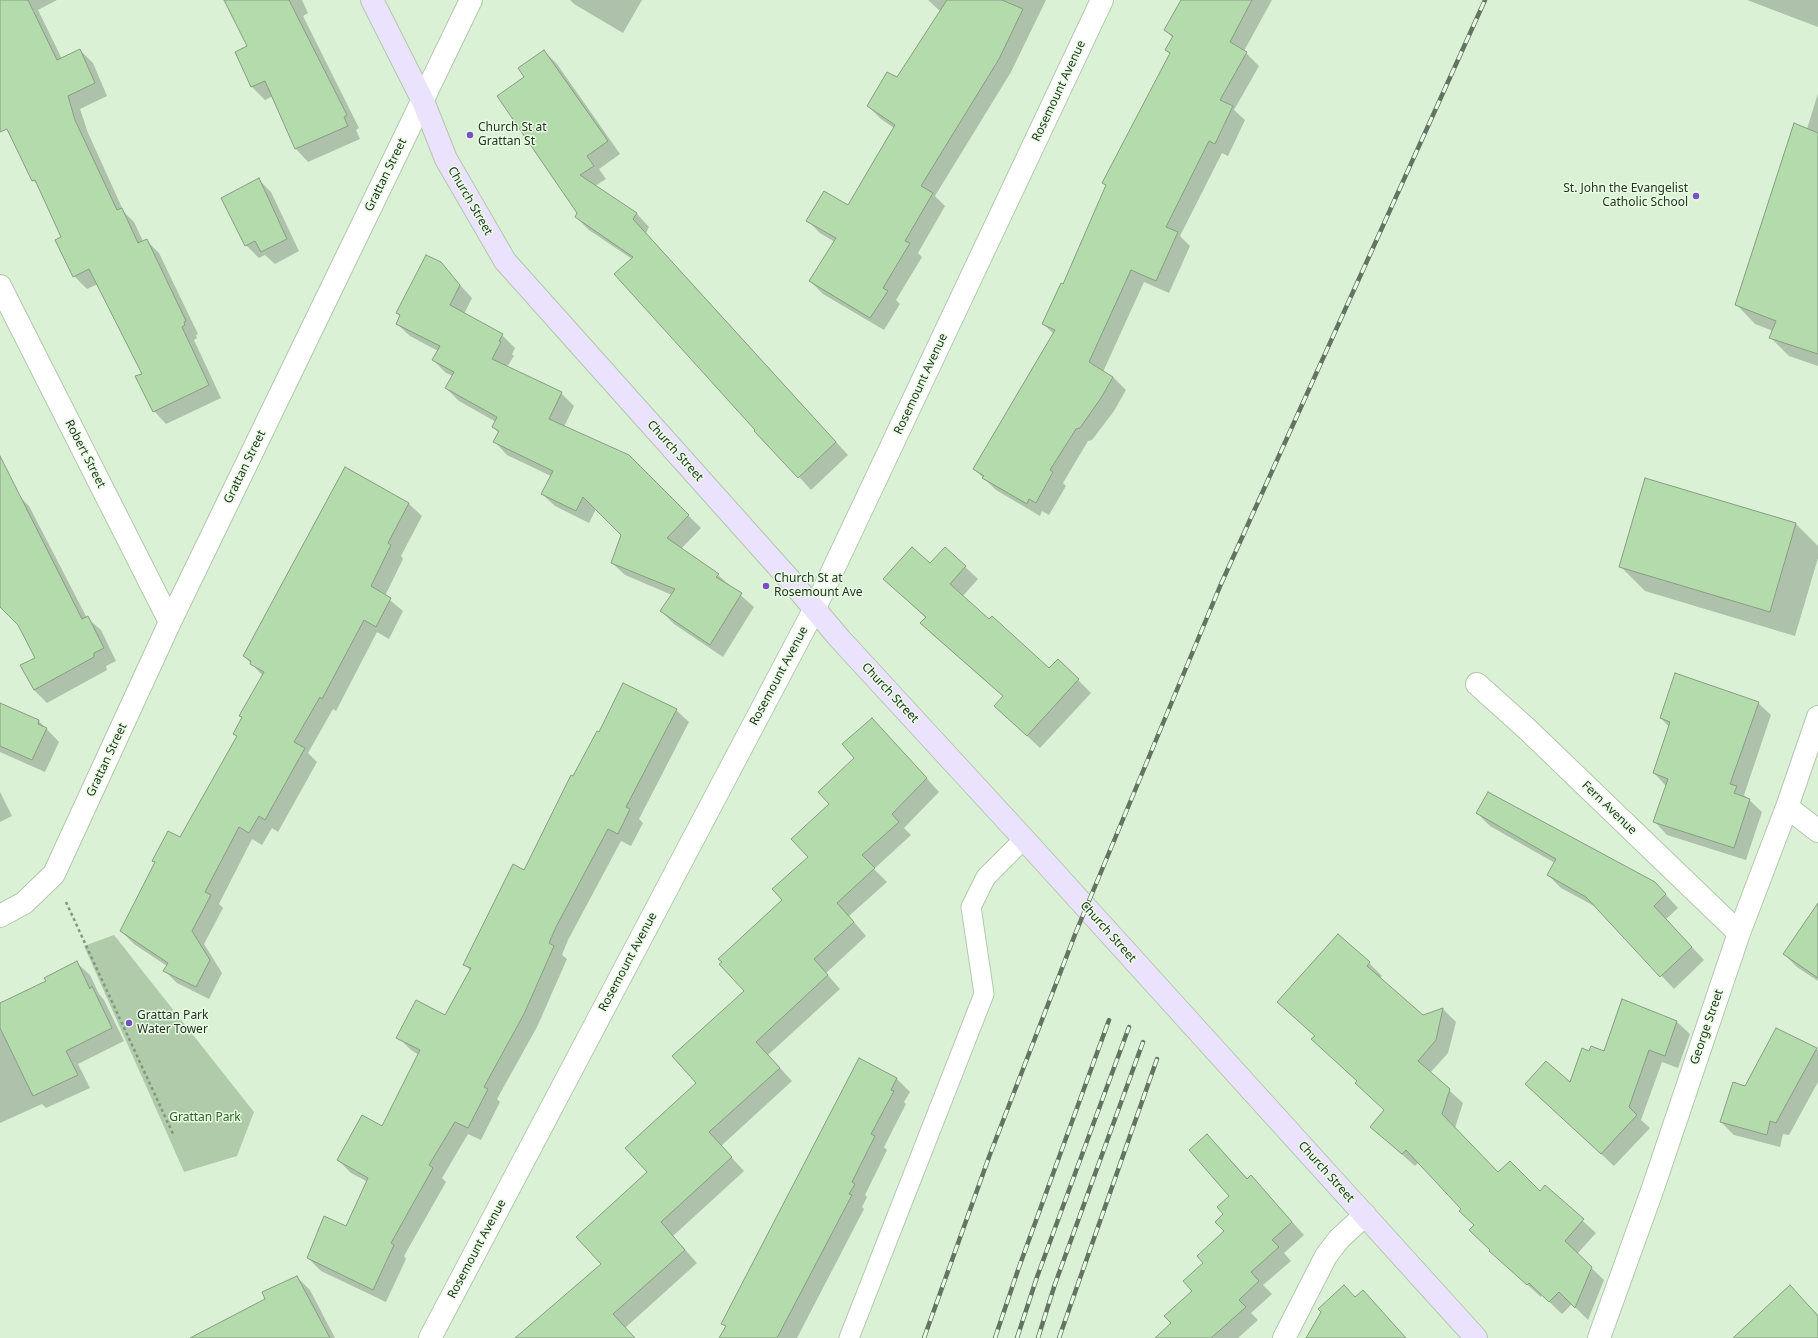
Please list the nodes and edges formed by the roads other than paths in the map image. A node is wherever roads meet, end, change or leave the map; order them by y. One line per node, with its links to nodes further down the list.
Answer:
1 (372, 0): 4 (street, Church Street)
2 (471, 0): 4 (street, Grattan Street)
3 (1102, 0): 6 (street, Rosemount Avenue)
4 (423, 101): 6 (street, Church Street); 7 (street, Grattan Street)
5 (0, 286): 7 (street, Robert Street)
6 (815, 608): 12 (street, Church Street); 16 (street, Rosemount Avenue)
7 (170, 622): 13 (street, Grattan Street)
8 (1477, 684): 14 (street, Fern Avenue)
9 (1818, 717): 10 (street, George Street)
10 (1787, 807): 11 (street); 14 (street, George Street)
11 (1818, 831)
12 (1024, 839): 15 (street, Church Street); 17 (lane)
13 (0, 916)
14 (1739, 933): 20 (street, George Street)
15 (1365, 1216): 18 (street); 19 (street, Church Street)
16 (430, 1338)
17 (849, 1338)
18 (1284, 1338)
19 (1476, 1338)
20 (1598, 1338)

